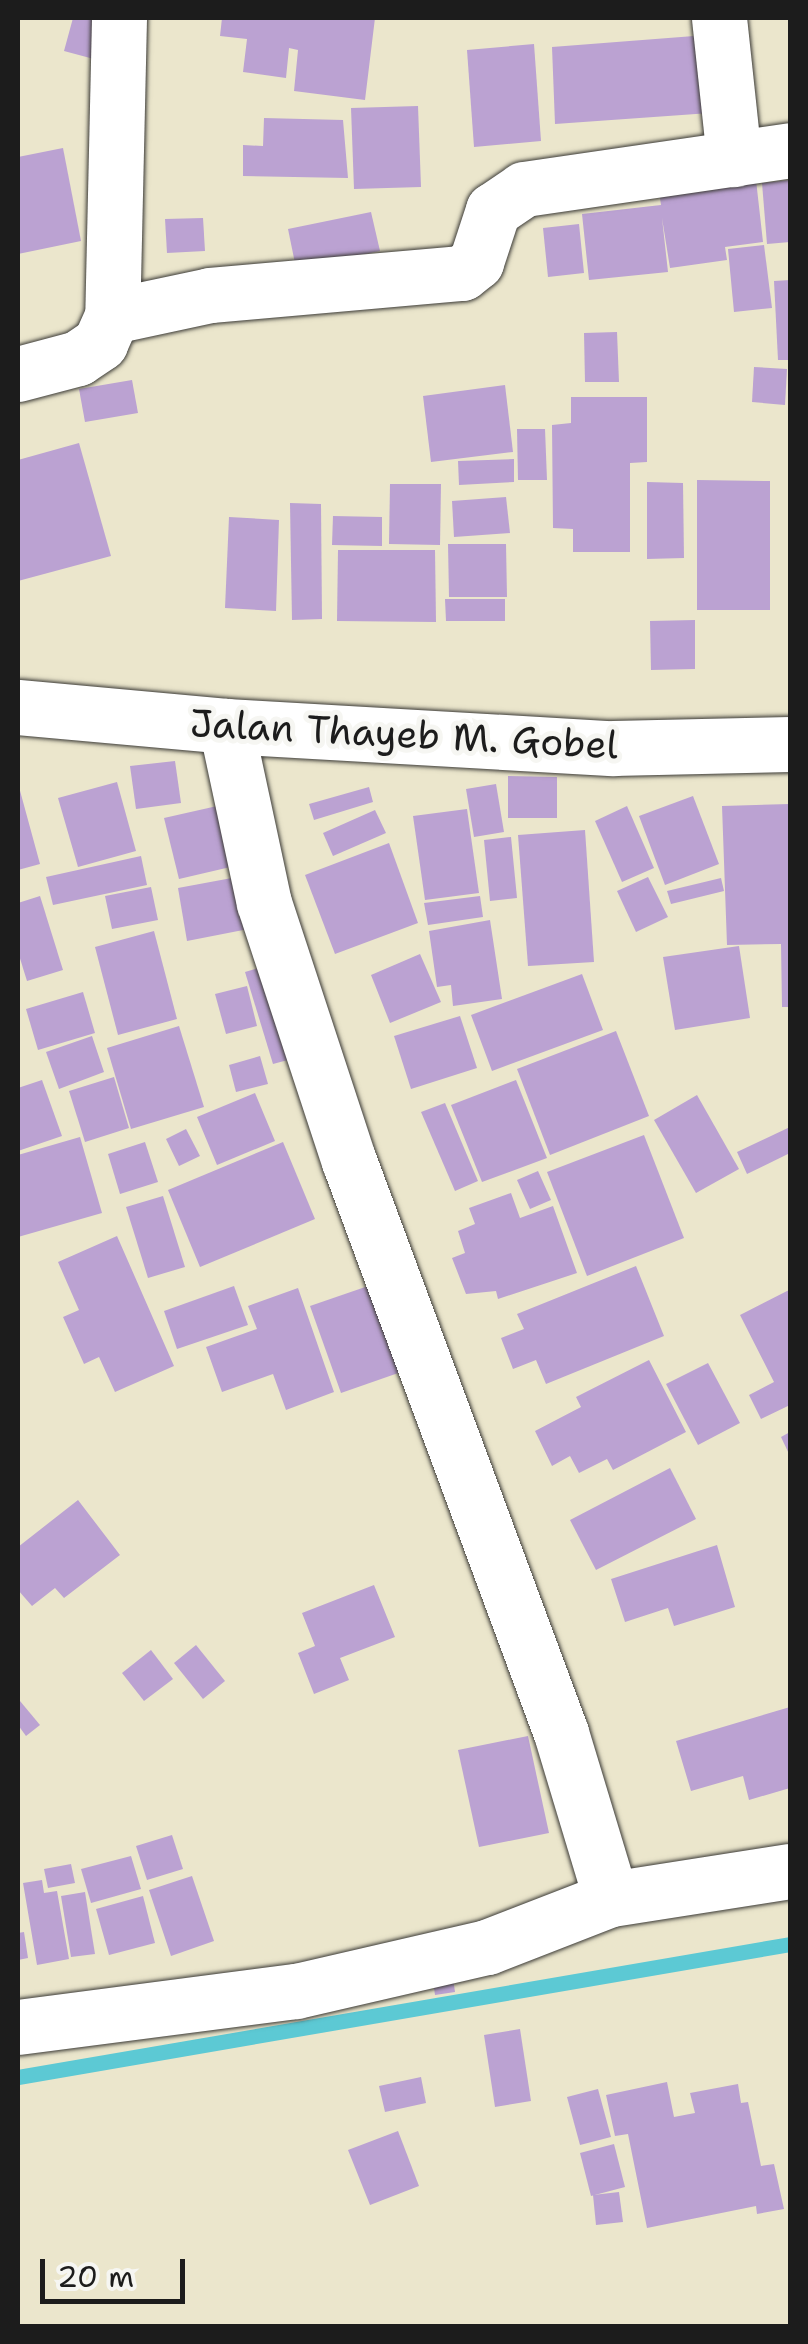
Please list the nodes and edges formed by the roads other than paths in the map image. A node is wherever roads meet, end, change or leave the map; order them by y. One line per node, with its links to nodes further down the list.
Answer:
1 (119, 18): 5 (street)
2 (720, 18): 4 (street)
3 (790, 150): 4 (street)
4 (734, 160): 5 (street)
5 (112, 316): 6 (street)
6 (18, 374)
7 (18, 707): 8 (street, Jalan Thayeb M. Gobel)
8 (226, 726): 9 (street, Jalan Thayeb M. Gobel); 11 (street)
9 (790, 744)
10 (790, 1871): 11 (street)
11 (612, 1899): 12 (street)
12 (18, 2028)

